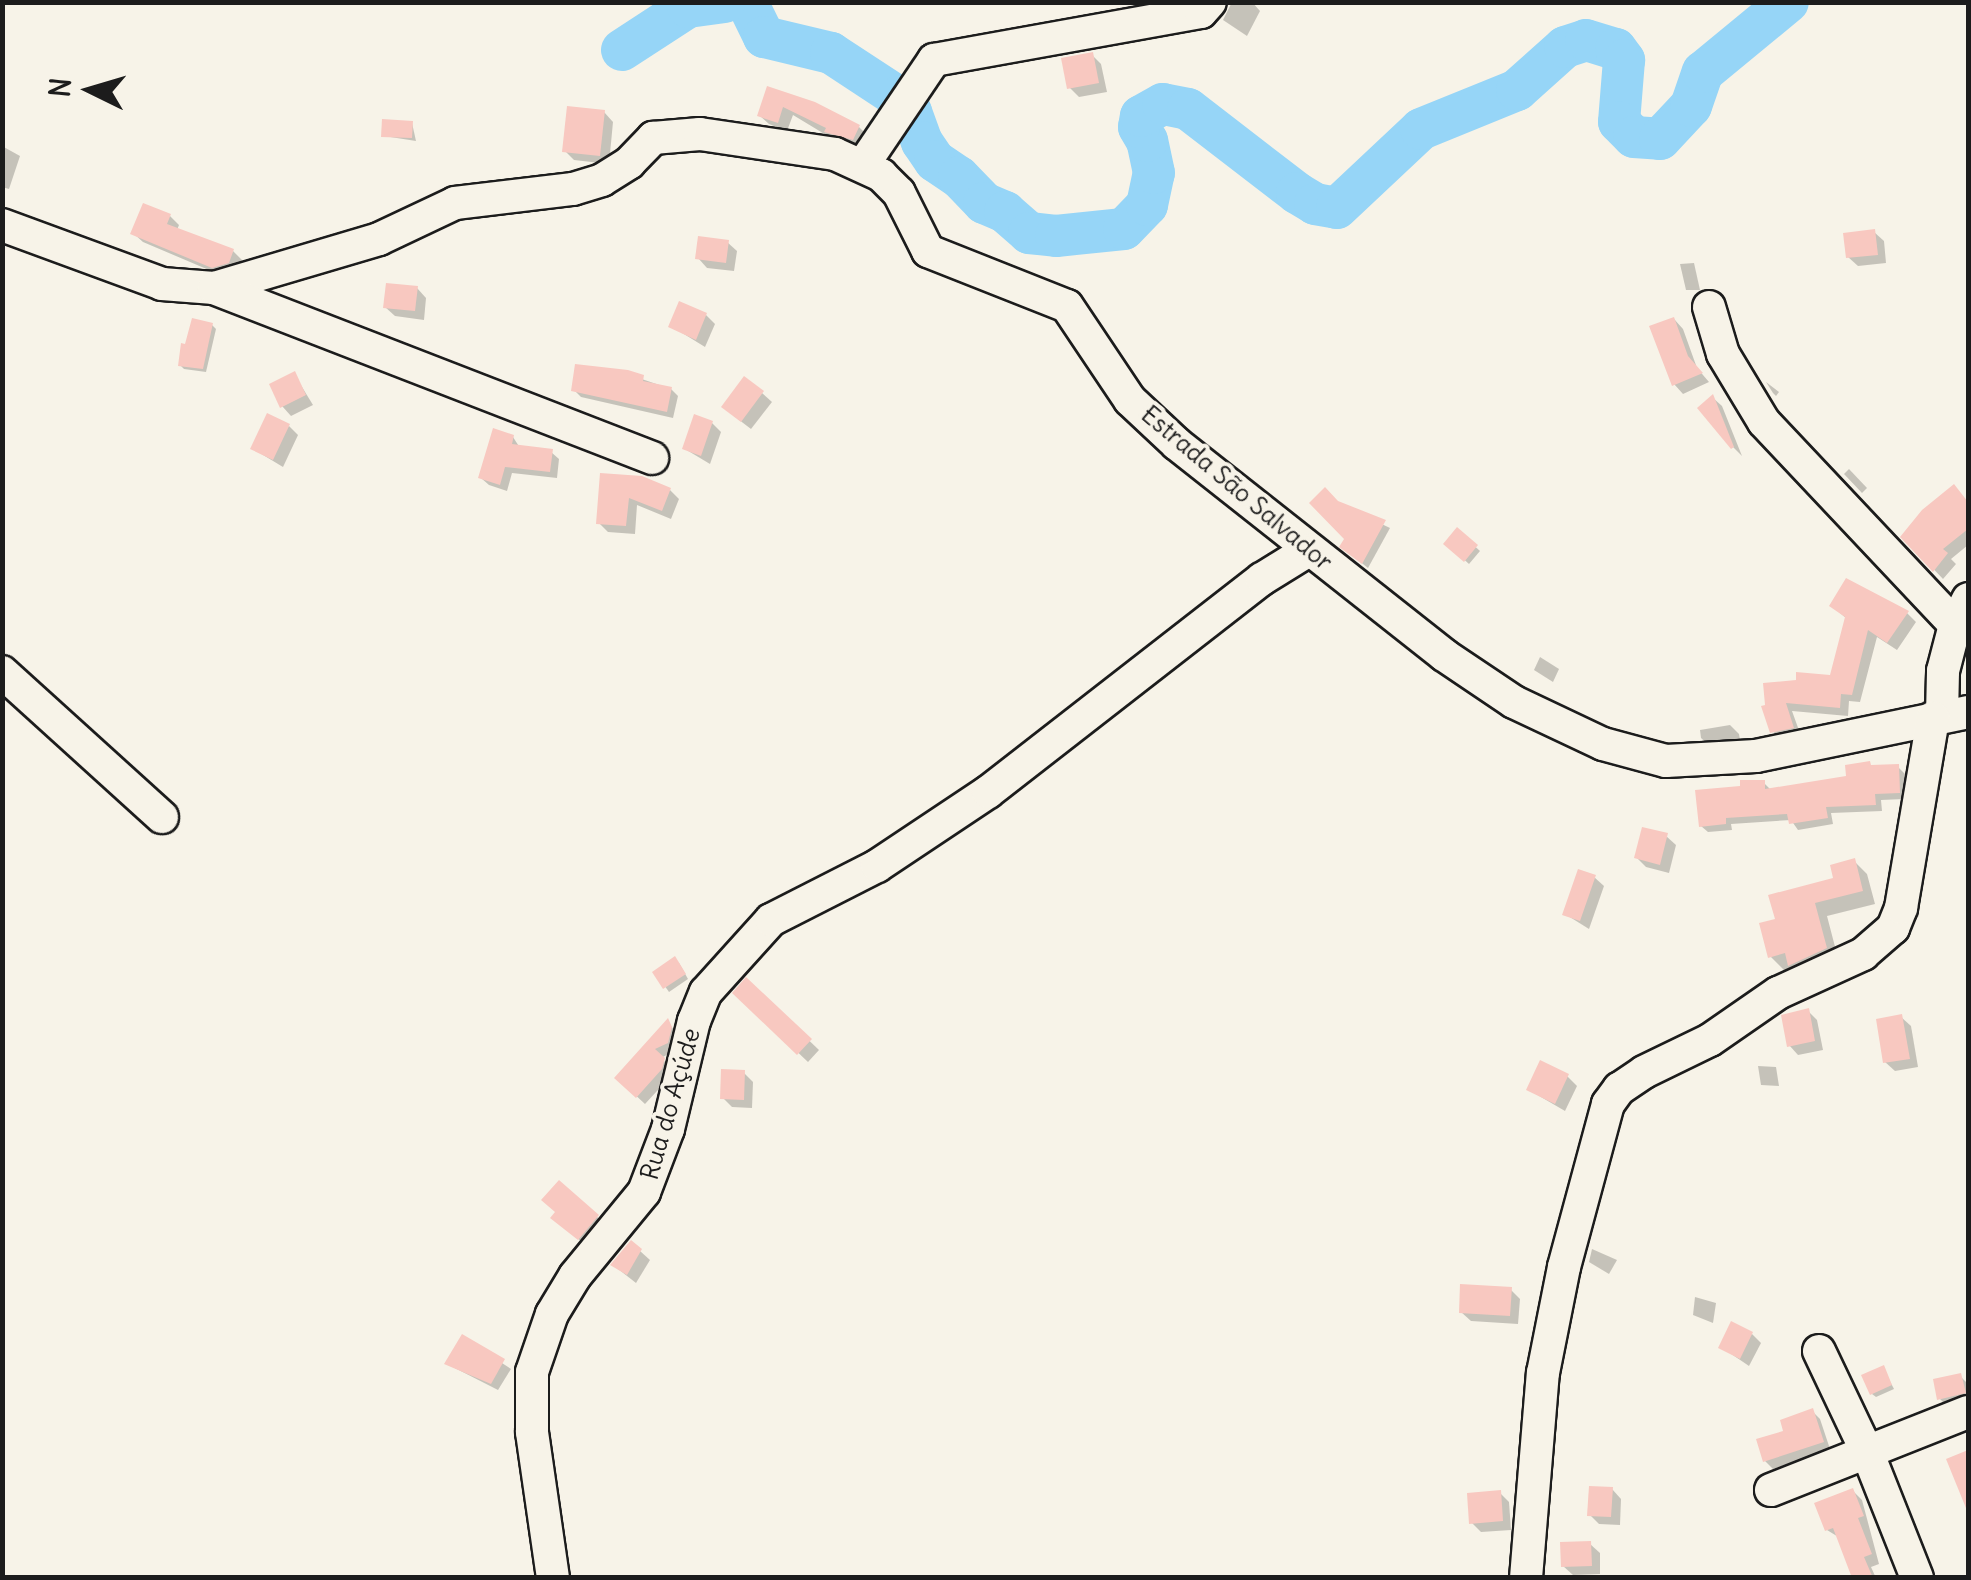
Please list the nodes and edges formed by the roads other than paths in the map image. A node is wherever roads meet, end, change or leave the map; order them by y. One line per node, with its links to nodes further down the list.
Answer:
1 (1210, 2): 2 (street)
2 (862, 165): 4 (street, Estrada São Salvador); 7 (street, Estrada São Salvador)
3 (2, 225): 4 (street, Estrada São Salvador)
4 (214, 288): 6 (street)
5 (1708, 306): 8 (street)
6 (652, 458)
7 (1309, 550): 10 (street, Estrada São Salvador); 16 (street, Rua do Açúde)
8 (1962, 612): 10 (street)
9 (2, 672): 11 (street)
10 (1948, 716): 17 (street)
11 (162, 817)
12 (1819, 1351): 14 (street)
13 (1968, 1412): 14 (street)
14 (1868, 1454): 15 (street); 18 (street)
15 (1771, 1490)
16 (552, 1578)
17 (1526, 1578)
18 (1917, 1578)

